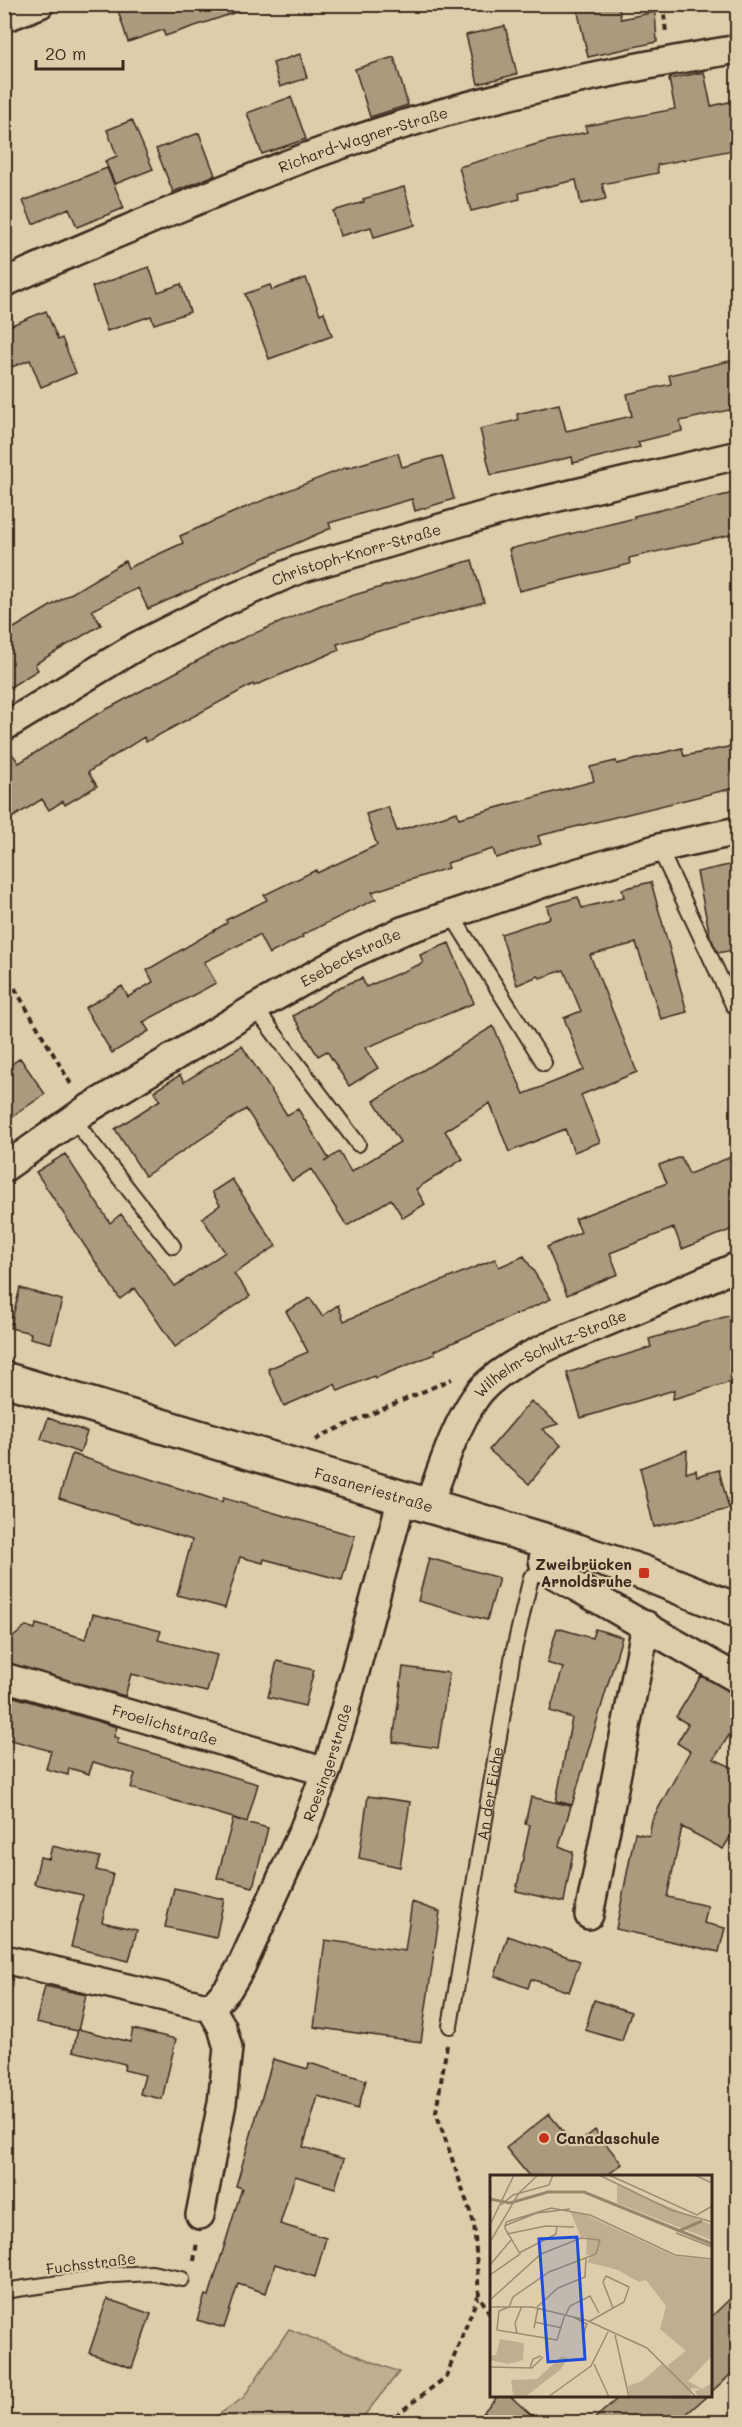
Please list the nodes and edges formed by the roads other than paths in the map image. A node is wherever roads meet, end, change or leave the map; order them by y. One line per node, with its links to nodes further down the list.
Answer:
1 (40, 4): 2 (street)
2 (4, 18)
3 (738, 49): 4 (street, Richard-Wagner-Straße)
4 (4, 283)
5 (738, 455): 6 (street, Christoph-Knorr-Straße)
6 (4, 727)
7 (738, 831): 8 (street, Esebeckstraße)
8 (659, 848): 9 (street, Esebeckstraße); 10 (lane)
9 (451, 914): 11 (street, Esebeckstraße); 12 (lane)
10 (733, 1005)
11 (255, 1008): 13 (street, Esebeckstraße); 14 (lane)
12 (544, 1063)
13 (79, 1114): 15 (street, Esebeckstraße); 16 (lane)
14 (358, 1144)
15 (4, 1168)
16 (173, 1246)
17 (738, 1266): 19 (street, Wilhelm-Schultz-Straße)
18 (4, 1379): 19 (street, Fasaneriestraße)
19 (415, 1502): 20 (street, Fasaneriestraße); 25 (street, Roesingerstraße)
20 (546, 1555): 21 (street, Fasaneriestraße); 22 (street); 29 (lane, An der Eiche)
21 (738, 1611)
22 (646, 1625): 24 (street); 26 (street)
23 (4, 1677): 25 (street, Froelichstraße)
24 (738, 1678)
25 (326, 1772): 28 (street, Roesingerstraße)
26 (589, 1915)
27 (4, 1959): 28 (street)
28 (211, 2008): 30 (street)
29 (450, 2026)
30 (200, 2215)
31 (182, 2278): 32 (lane, Fuchsstraße)
32 (4, 2291)

